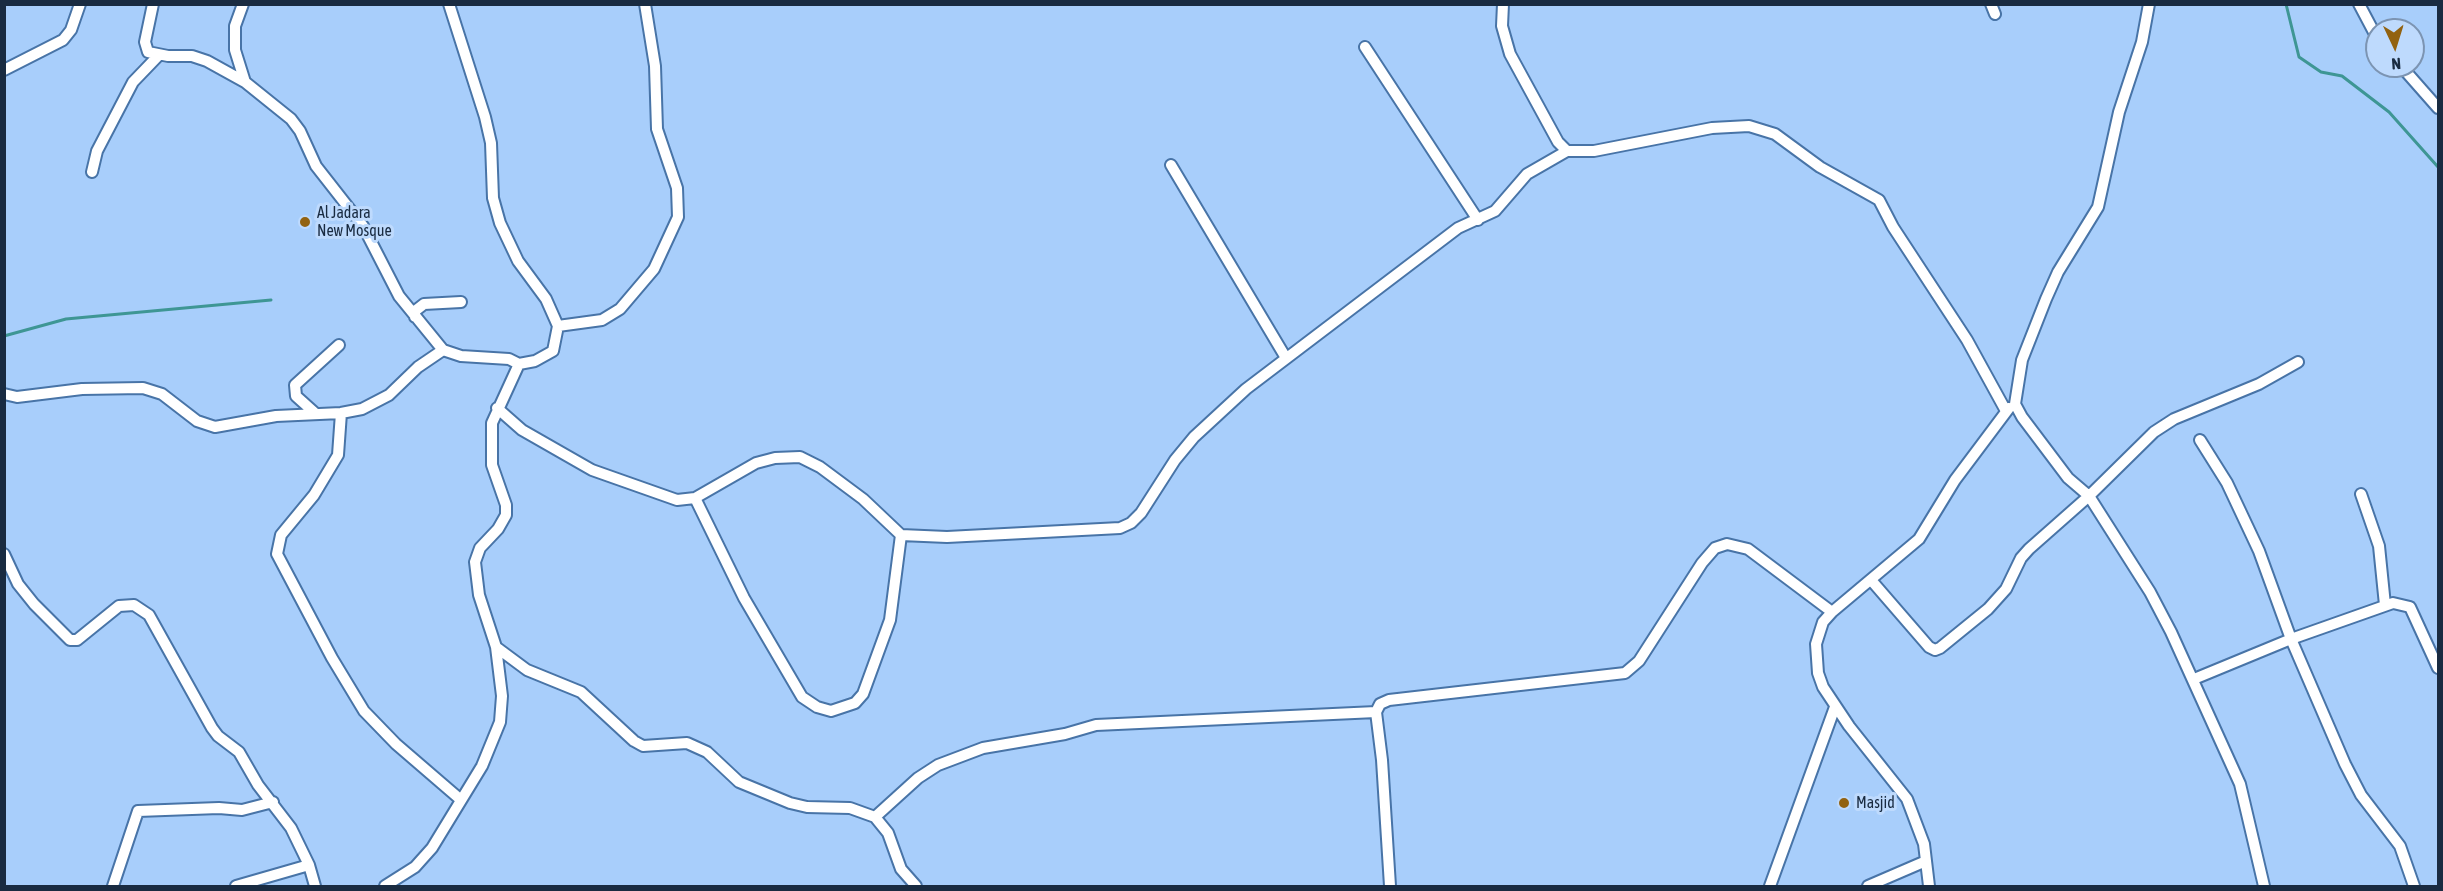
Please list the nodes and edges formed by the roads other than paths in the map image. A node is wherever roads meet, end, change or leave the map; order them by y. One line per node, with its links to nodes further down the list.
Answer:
1 (80, 4): 12 (street)
2 (153, 4): 11 (street)
3 (243, 4): 14 (street)
4 (448, 4): 22 (street)
5 (645, 4): 22 (street)
6 (1503, 4): 16 (street)
7 (2149, 4): 29 (street)
8 (2359, 4): 9 (street)
9 (2366, 18)
10 (1365, 47): 19 (street)
11 (159, 55): 14 (street); 18 (street)
12 (4, 70)
13 (2412, 78): 15 (street)
14 (244, 82): 21 (street)
15 (2439, 108)
16 (1567, 151): 19 (street); 29 (street)
17 (1170, 165): 25 (street)
18 (92, 172)
19 (1478, 220): 25 (street)
20 (461, 302): 21 (street)
21 (415, 317): 24 (street)
22 (558, 326): 27 (street)
23 (339, 345): 32 (street)
24 (443, 350): 27 (street); 31 (street)
25 (1286, 358): 37 (street)
26 (2298, 362): 35 (street)
27 (519, 364): 30 (street)
28 (4, 394): 32 (street)
29 (2011, 407): 35 (street); 39 (street)
30 (497, 408): 36 (street); 43 (street)
31 (341, 413): 32 (street); 48 (street)
32 (317, 414)
33 (2200, 441): 42 (street)
34 (2361, 494): 40 (street)
35 (2089, 496): 39 (street); 45 (street)
36 (695, 498): 37 (street); 37 (street)
37 (901, 535)
38 (4, 554): 49 (street)
39 (1871, 580): 41 (street)
40 (2385, 605): 42 (street); 44 (street)
41 (1832, 612): 46 (street); 47 (street)
42 (2291, 639): 45 (street); 63 (street)
43 (496, 647): 48 (street); 50 (street)
44 (2439, 668)
45 (2194, 679): 62 (street)
46 (1835, 707): 51 (street); 59 (street)
47 (1376, 712): 50 (street); 58 (street)
48 (461, 800): 56 (street)
49 (273, 802): 52 (street); 53 (street)
50 (875, 817): 57 (street)
51 (1926, 861): 60 (street); 61 (street)
52 (309, 865): 54 (street); 55 (street)
53 (113, 886)
54 (236, 886)
55 (315, 886)
56 (385, 886)
57 (916, 886)
58 (1390, 886)
59 (1770, 886)
60 (1868, 886)
61 (1929, 886)
62 (2264, 886)
63 (2414, 886)

